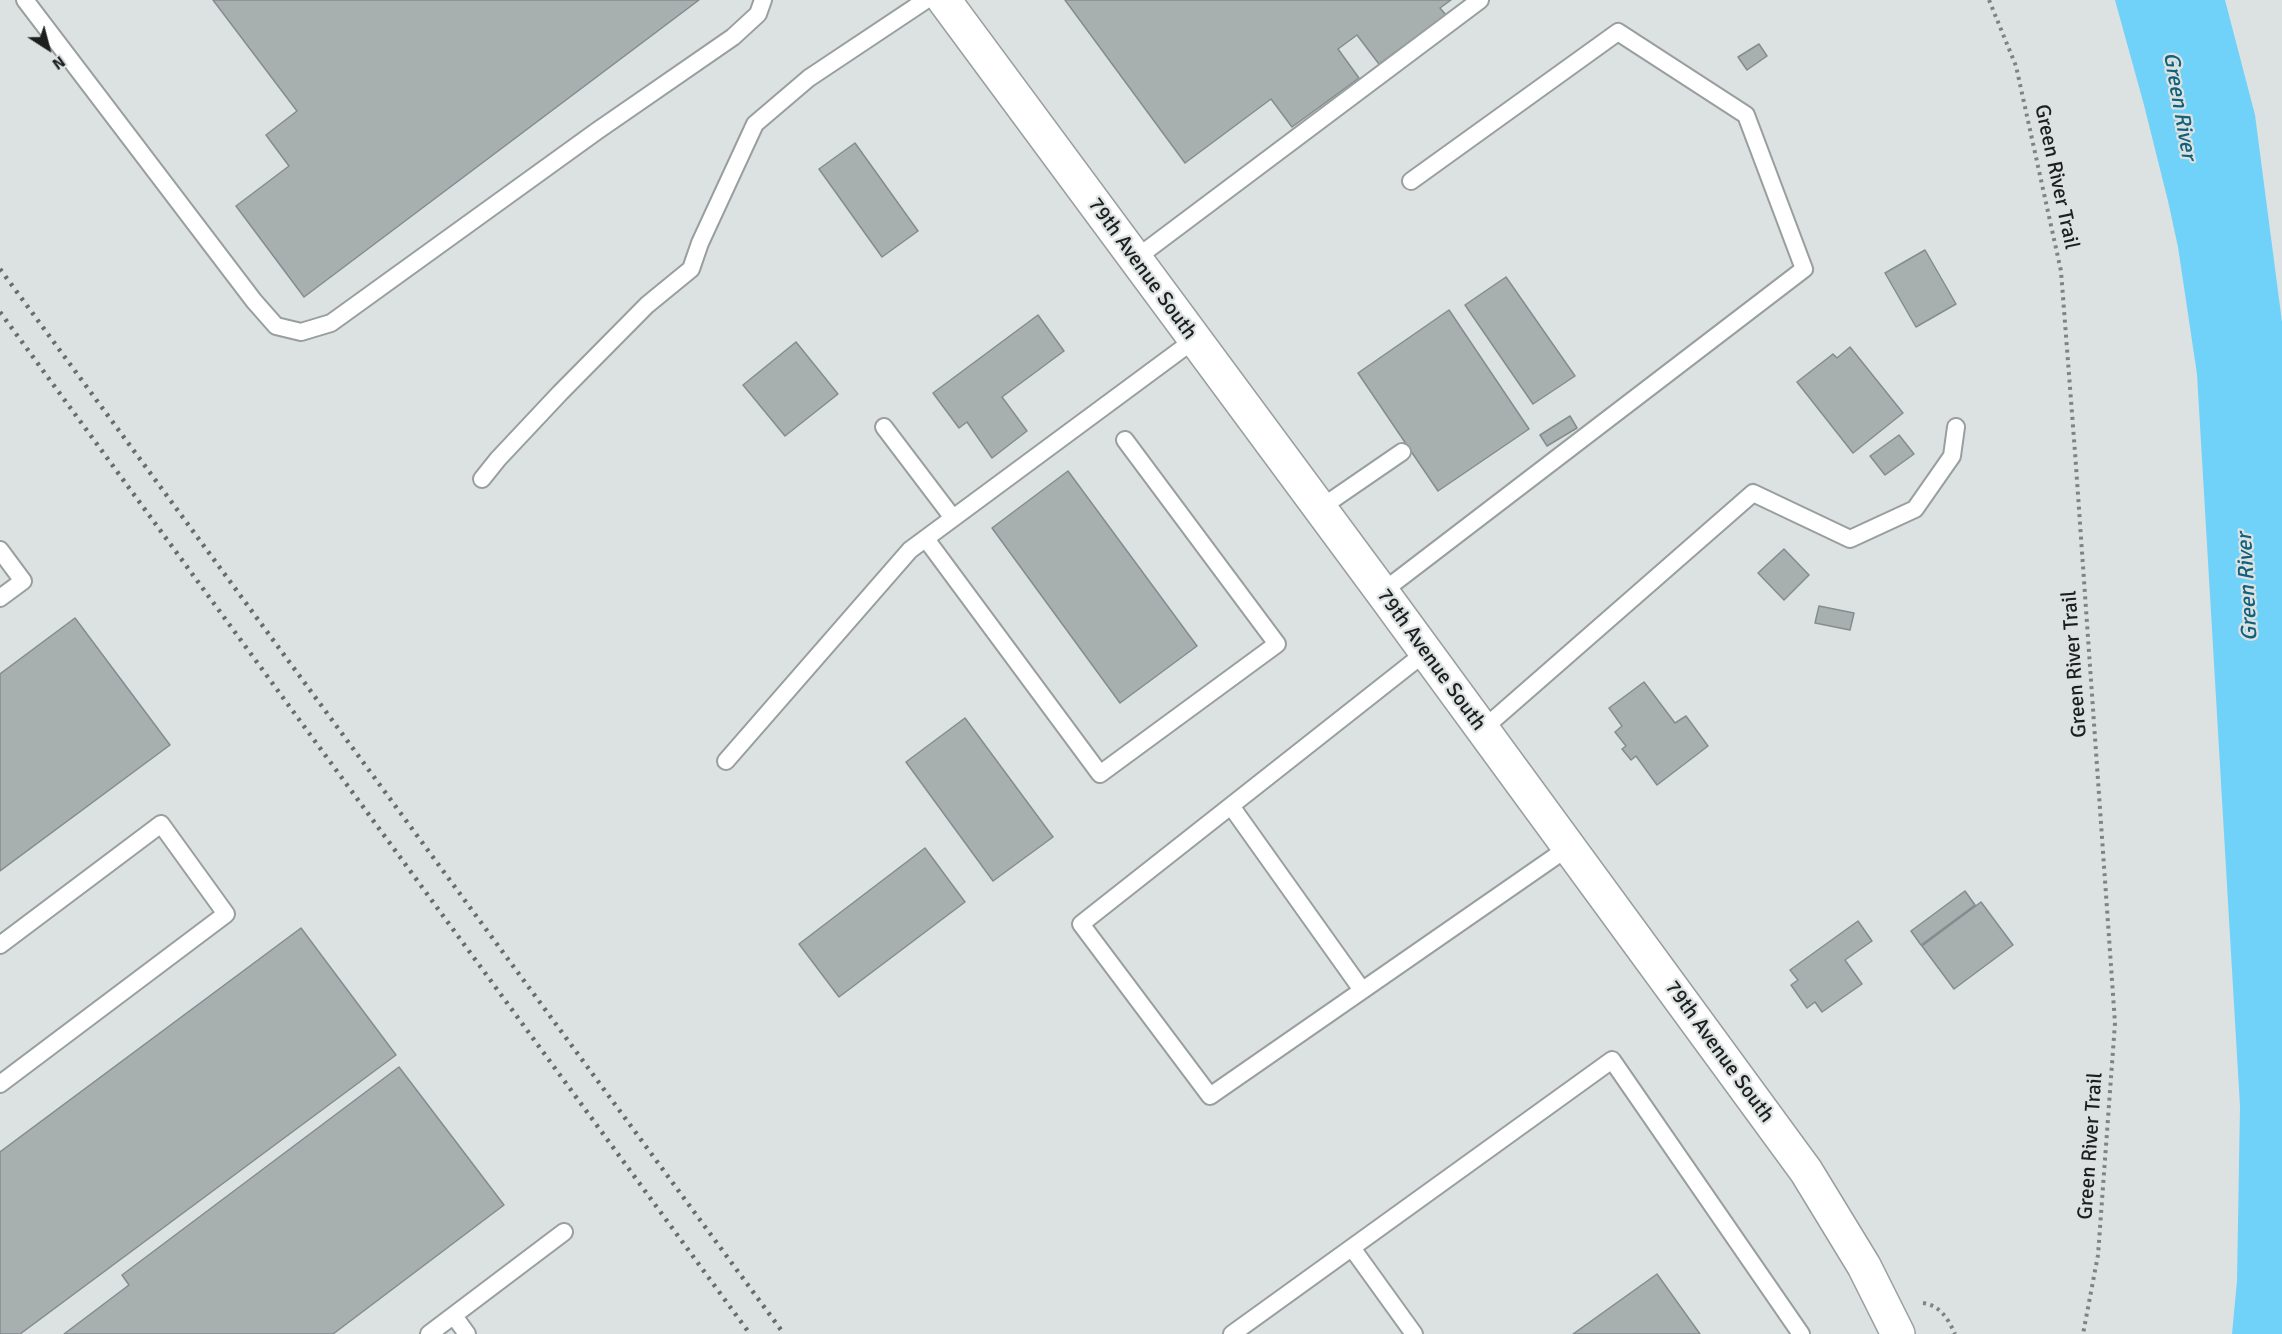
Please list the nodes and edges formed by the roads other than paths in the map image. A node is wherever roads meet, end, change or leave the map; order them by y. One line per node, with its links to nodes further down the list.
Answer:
1 (25, 0): 2 (lane)
2 (763, 0)
3 (926, 0): 13 (lane)
4 (944, 0): 7 (street, 79th Avenue South)
5 (1480, 0): 7 (lane)
6 (1411, 181): 18 (lane)
7 (1135, 259): 8 (street, 79th Avenue South)
8 (1194, 340): 14 (street, 79th Avenue South); 15 (lane)
9 (884, 427): 15 (lane)
10 (1956, 427): 21 (lane)
11 (1125, 440): 16 (lane)
12 (1402, 452): 14 (lane)
13 (482, 479)
14 (1319, 509): 18 (street, 79th Avenue South)
15 (953, 518): 16 (lane)
16 (926, 539): 22 (lane)
17 (0, 550): 19 (lane)
18 (1382, 592): 20 (street, 79th Avenue South)
19 (0, 598)
20 (1426, 652): 21 (street, 79th Avenue South); 23 (lane)
21 (1483, 729): 24 (street, 79th Avenue South)
22 (726, 761)
23 (1231, 806): 26 (lane); 26 (lane)
24 (1569, 847): 26 (lane); 36 (street, 79th Avenue South)
25 (0, 945): 27 (lane)
26 (1362, 990)
27 (0, 1084)
28 (564, 1232): 30 (lane)
29 (1352, 1248): 33 (lane); 34 (lane); 35 (lane)
30 (454, 1316): 31 (lane); 32 (lane)
31 (429, 1334)
32 (467, 1334)
33 (1232, 1334)
34 (1414, 1334)
35 (1801, 1334)
36 (1897, 1334)

